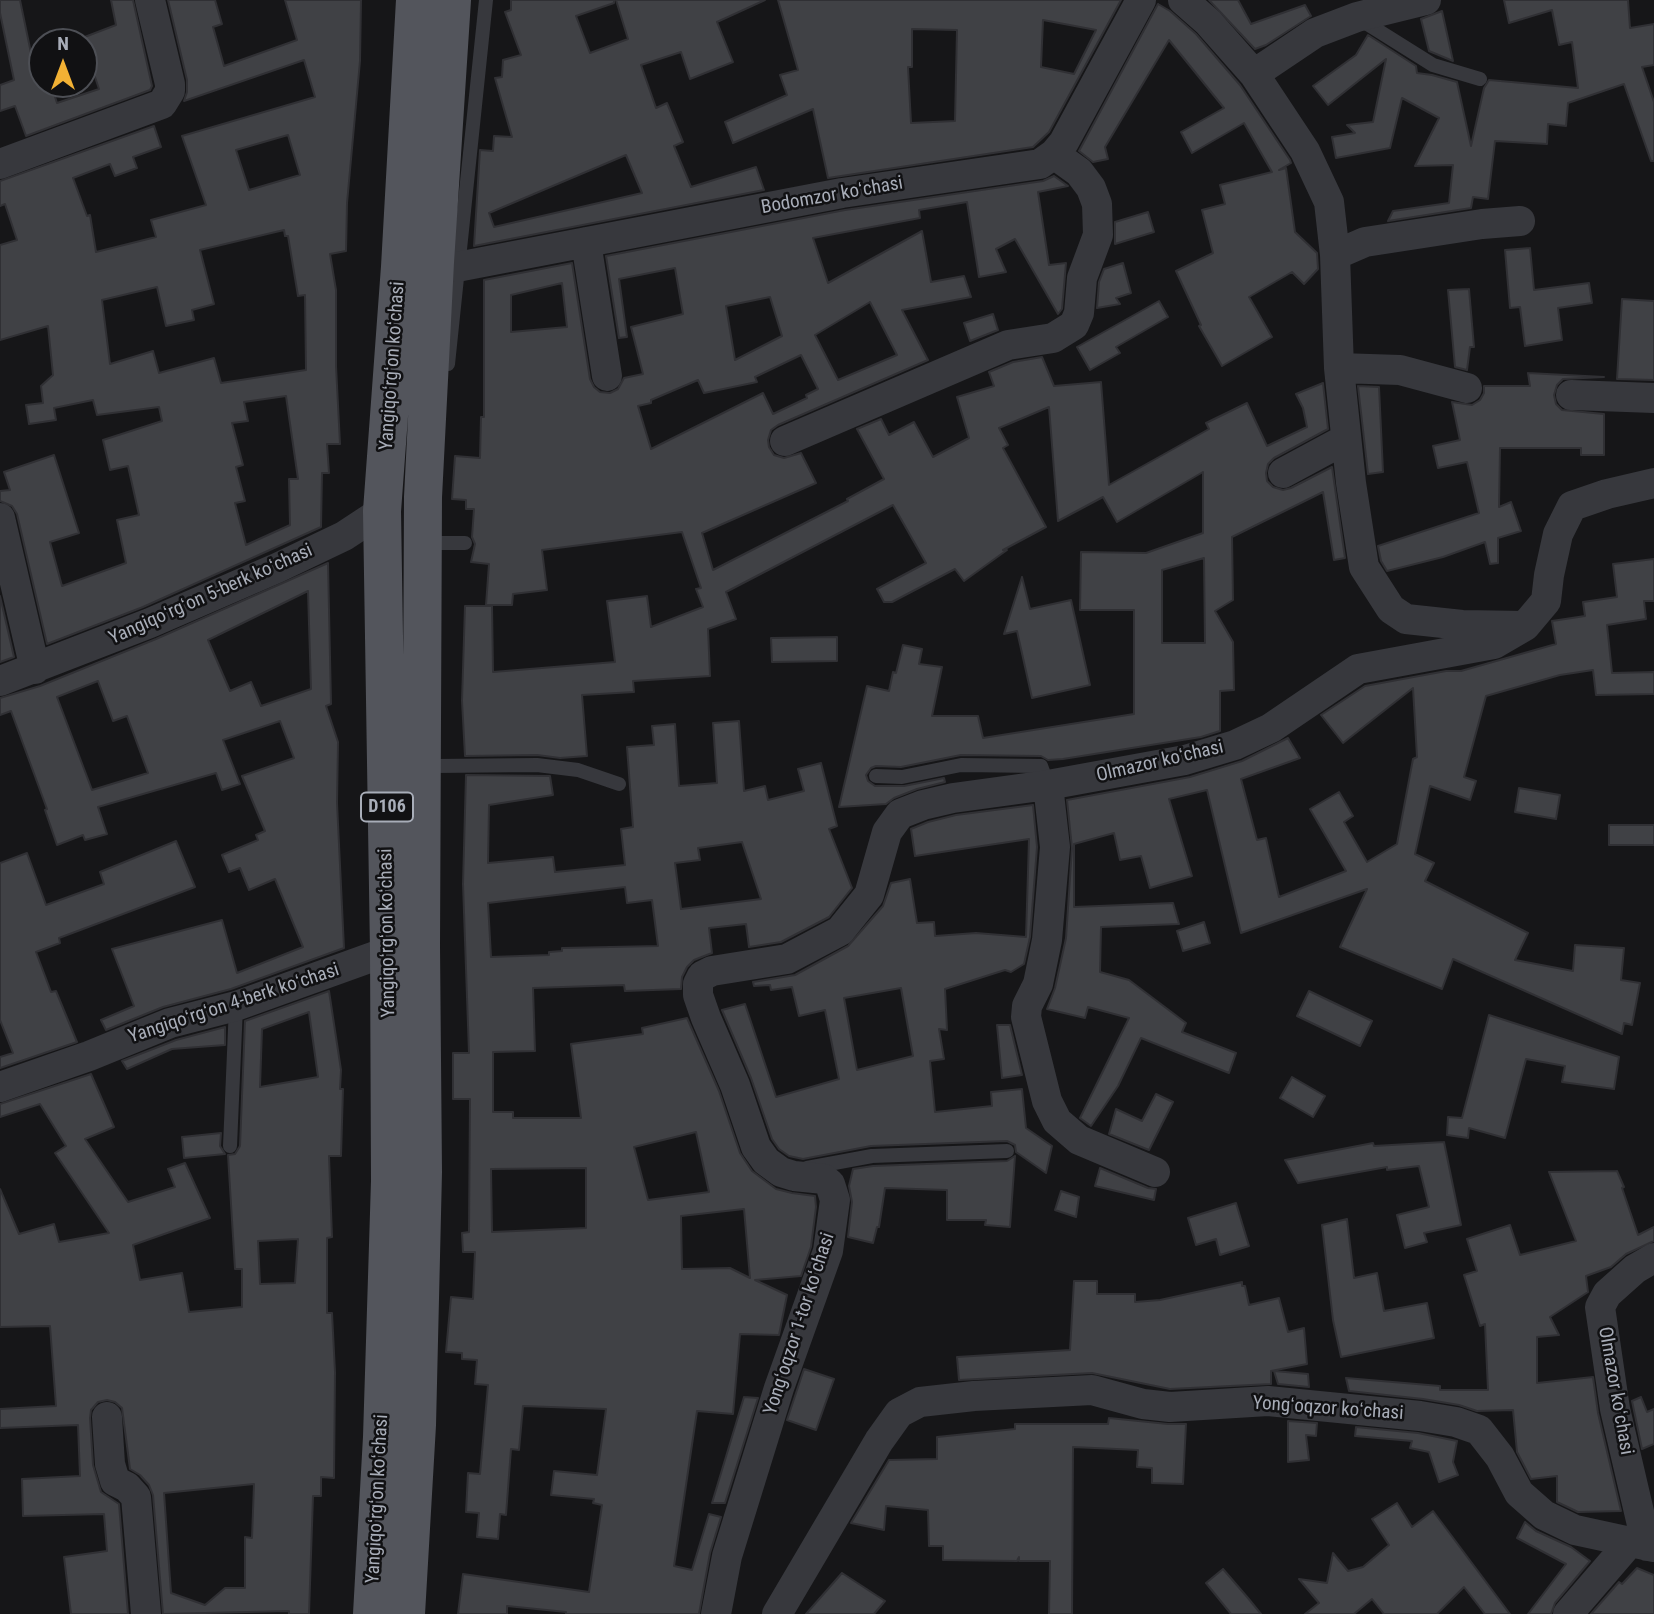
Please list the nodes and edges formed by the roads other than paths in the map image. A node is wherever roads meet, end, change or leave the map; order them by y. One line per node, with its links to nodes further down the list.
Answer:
1 (150, 0): 12 (street)
2 (415, 0): 27 (main road, Yangiqoʻrgʻon koʻchasi / D106)
3 (452, 0): 16 (main road, Yangiqoʻrgʻon koʻchasi / D106)
4 (486, 0): 16 (lane)
5 (1141, 0): 11 (street)
6 (1183, 0): 9 (street)
7 (1426, 0): 8 (street)
8 (1357, 18): 9 (street); 10 (lane)
9 (1254, 74): 15 (street)
10 (1480, 79)
11 (1054, 154): 14 (street, Bodomzor koʻchasi); 24 (street)
12 (0, 164)
13 (1520, 221): 15 (street)
14 (586, 242): 16 (street, Bodomzor koʻchasi); 19 (street)
15 (1335, 255): 17 (street)
16 (446, 265): 18 (lane); 49 (main road, Yangiqoʻrgʻon koʻchasi / D106)
17 (1339, 369): 20 (street); 23 (street)
18 (447, 372)
19 (607, 376)
20 (1467, 388)
21 (1571, 395): 22 (street)
22 (1654, 398)
23 (1346, 439): 25 (street); 30 (street)
24 (785, 441)
25 (1283, 473)
26 (1654, 484): 30 (street, Olmazor koʻchasi)
27 (382, 511): 31 (street, Yangiqoʻrgʻon 5-berk koʻchasi); 38 (main road, Yangiqoʻrgʻon koʻchasi / D106)
28 (0, 518): 31 (street)
29 (464, 543): 33 (lane)
30 (1525, 626): 36 (street, Olmazor koʻchasi)
31 (35, 669): 32 (street, Yangiqoʻrgʻon 5-berk koʻchasi)
32 (0, 681)
33 (435, 765): 35 (lane); 37 (lane)
34 (876, 776): 36 (lane)
35 (619, 784)
36 (1048, 785): 44 (street); 45 (street)
37 (436, 865)
38 (389, 951): 39 (street, Yangiqoʻrgʻon 4-berk koʻchasi); 51 (main road, Yangiqoʻrgʻon koʻchasi / D106)
39 (236, 1006): 40 (street, Yangiqoʻrgʻon 4-berk koʻchasi); 41 (lane)
40 (0, 1087)
41 (230, 1146)
42 (1007, 1151): 44 (lane)
43 (438, 1171): 49 (lane)
44 (781, 1172): 52 (street, Yongʻoqzor 1-tor koʻchasi)
45 (1155, 1172)
46 (1654, 1258): 48 (street, Olmazor koʻchasi)
47 (107, 1417): 50 (street)
48 (1644, 1545): 53 (street, Yongʻoqzor koʻchasi); 54 (street)
49 (414, 1607)
50 (146, 1614)
51 (372, 1614)
52 (716, 1614)
53 (777, 1614)
54 (1568, 1614)

